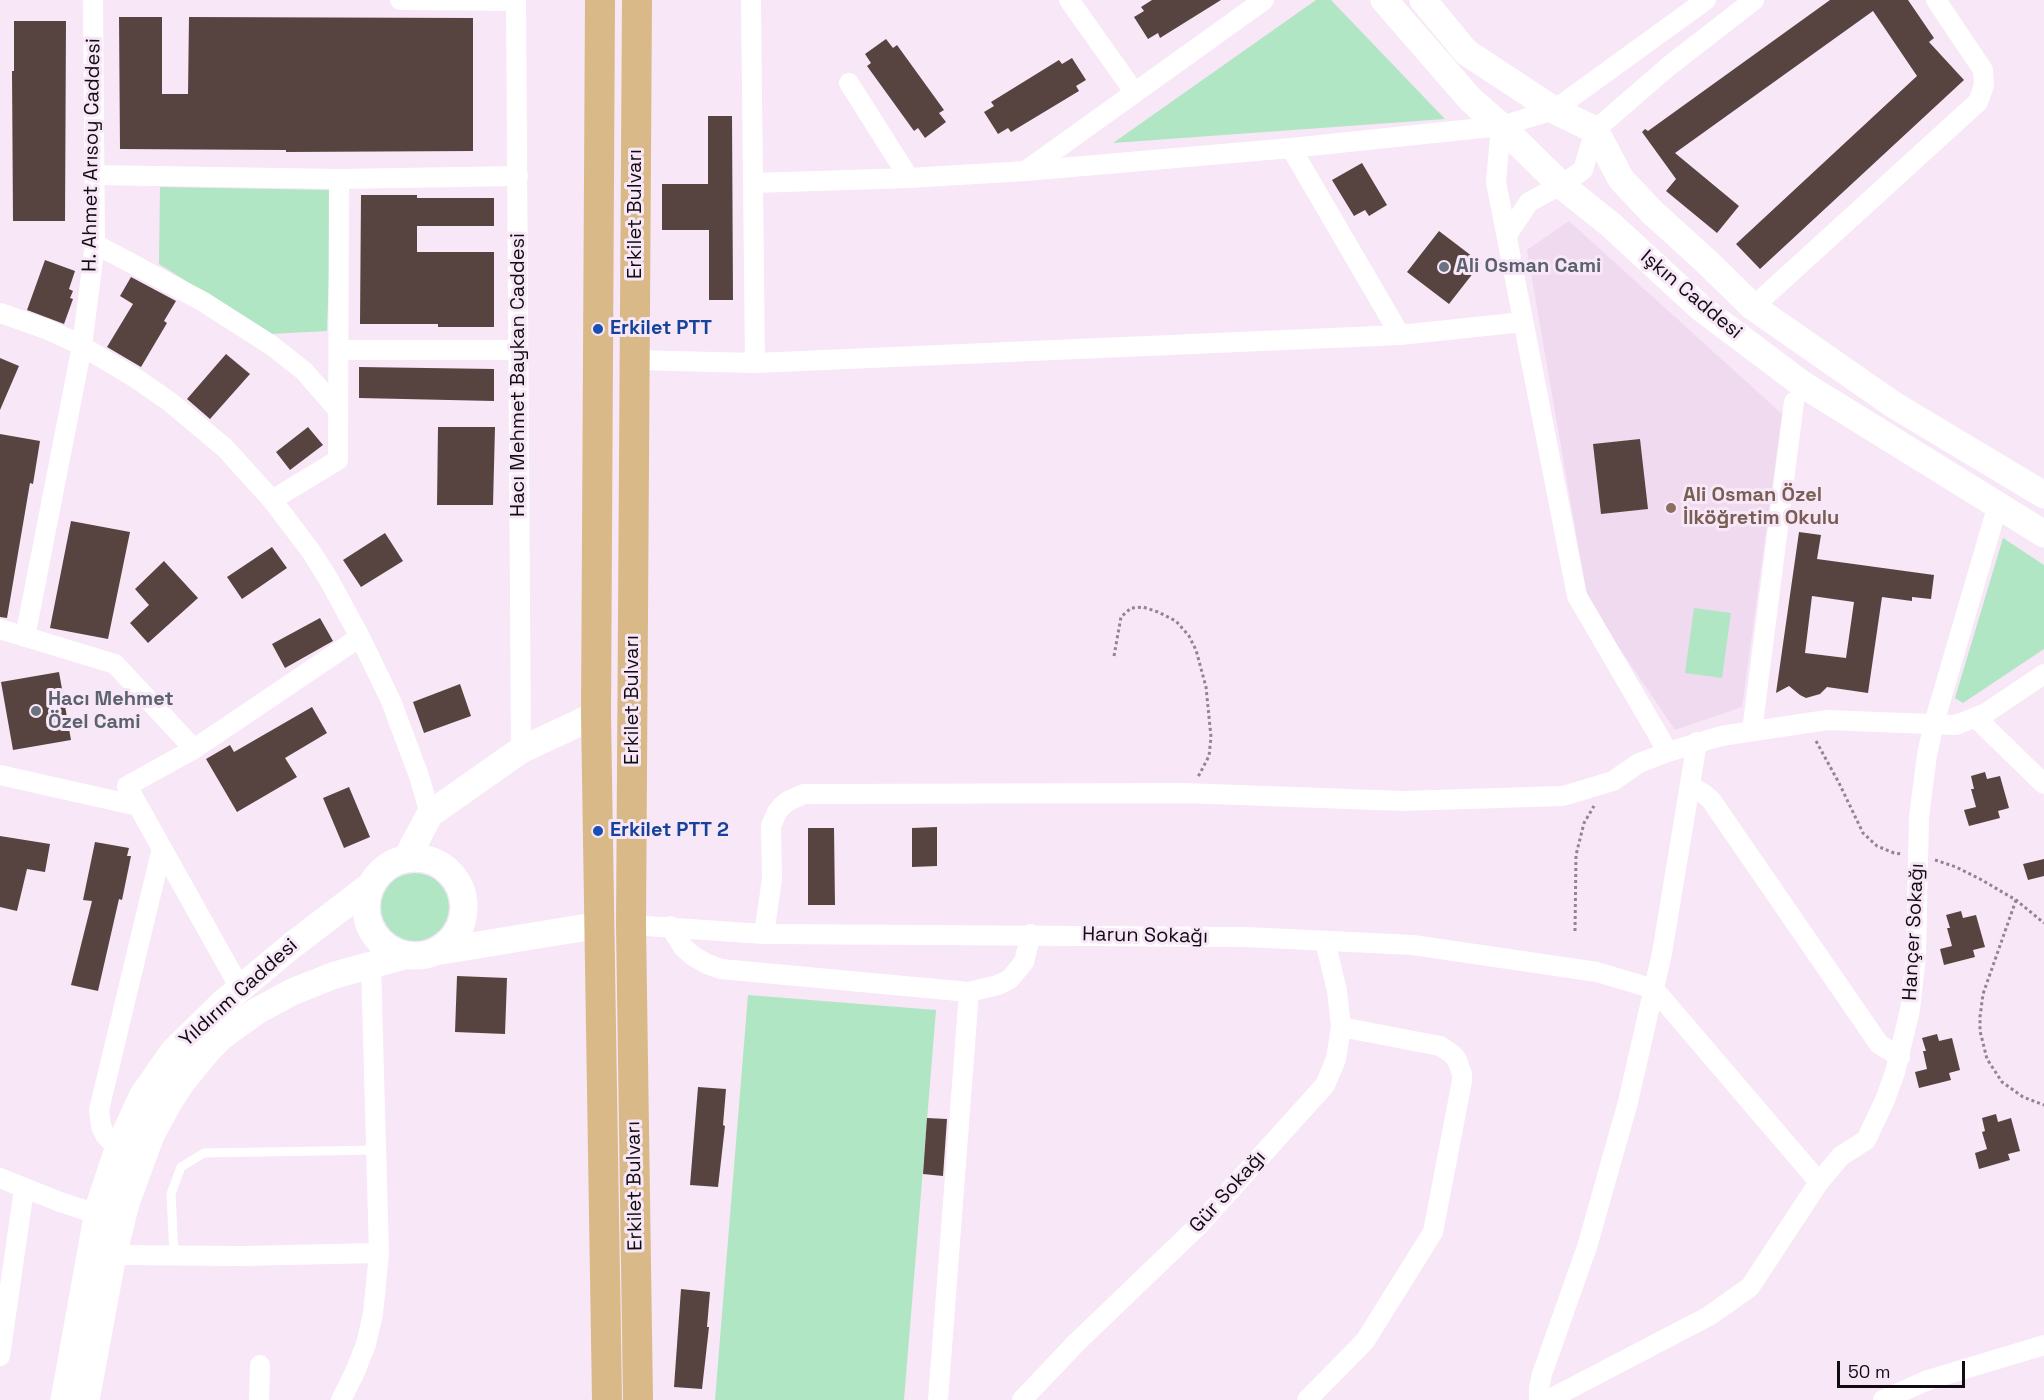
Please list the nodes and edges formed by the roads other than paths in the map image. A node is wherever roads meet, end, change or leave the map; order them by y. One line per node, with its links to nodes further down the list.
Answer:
1 (93, 0): 21 (street, H. Ahmet Arısoy Caddesi)
2 (400, 0): 12 (street)
3 (600, 0): 49 (main road, Erkilet Bulvarı)
4 (637, 0): 36 (main road, Erkilet Bulvarı)
5 (751, 0): 25 (street)
6 (1069, 0): 15 (street)
7 (1384, 0): 17 (street, Işkın Caddesi)
8 (1423, 0): 16 (street)
9 (1706, 0): 16 (street)
10 (1754, 0): 18 (street)
11 (1936, 0): 29 (street)
12 (516, 1): 22 (street, Hacı Mehmet Baykan Caddesi)
13 (1257, 2): 15 (street)
14 (849, 83): 24 (street)
15 (1136, 93): 20 (street)
16 (1554, 110): 17 (street); 18 (street)
17 (1501, 126): 19 (street); 26 (street, Işkın Caddesi); 27 (street)
18 (1595, 130): 26 (street); 29 (street, Işkın Caddesi)
19 (1291, 148): 20 (street); 32 (street)
20 (1026, 171): 24 (street)
21 (94, 175): 23 (street); 28 (street, H. Ahmet Arısoy Caddesi)
22 (518, 176): 23 (street); 35 (street, Hacı Mehmet Baykan Caddesi)
23 (339, 178): 34 (street)
24 (909, 178): 25 (street)
25 (754, 183): 37 (street)
26 (1561, 185): 27 (street); 43 (street, Işkın Caddesi)
27 (1507, 235): 31 (street)
28 (94, 244): 33 (street, H. Ahmet Arısoy Caddesi); 39 (street)
29 (1753, 307): 40 (street, Işkın Caddesi)
30 (0, 313): 33 (street)
31 (1523, 322): 32 (street); 56 (street)
32 (1400, 335): 37 (street)
33 (82, 346): 41 (street); 45 (street, H. Ahmet Arısoy Caddesi)
34 (339, 350): 35 (street); 39 (street)
35 (519, 350): 55 (street, Hacı Mehmet Baykan Caddesi)
36 (634, 360): 37 (street); 48 (main road, Erkilet Bulvarı)
37 (755, 363)
38 (1794, 402): 52 (street)
39 (338, 410): 41 (street)
40 (2044, 495)
41 (272, 500): 46 (street)
42 (1994, 518): 51 (street, Hançer Sokağı)
43 (2044, 534)
44 (0, 629): 45 (street)
45 (25, 637): 54 (street)
46 (360, 637): 54 (street); 61 (street)
47 (2044, 674): 50 (street)
48 (633, 714): 49 (main road); 65 (main road, Erkilet Bulvarı)
49 (596, 715): 55 (street); 66 (main road, Erkilet Bulvarı)
50 (1975, 717): 51 (street); 58 (street)
51 (1934, 723): 52 (street); 77 (street, Hançer Sokağı)
52 (1752, 731): 53 (street)
53 (1697, 742): 56 (street); 59 (street)
54 (194, 749): 60 (street)
55 (520, 750): 61 (street)
56 (1668, 752): 68 (street)
57 (0, 775): 60 (street)
58 (2044, 784)
59 (1690, 786): 74 (street); 77 (street)
60 (138, 806): 62 (street)
61 (430, 814): 63 (street)
62 (162, 848): 73 (street); 78 (street)
63 (406, 859): 64 (street); 71 (street)
64 (371, 885): 71 (street); 73 (street, Yıldırım Caddesi)
65 (631, 925): 66 (main road); 67 (street, Harun Sokağı); 95 (main road, Erkilet Bulvarı)
66 (600, 926): 71 (street, Yıldırım Caddesi); 94 (main road, Erkilet Bulvarı)
67 (670, 926): 68 (street, Harun Sokağı); 75 (street)
68 (764, 934): 69 (street, Harun Sokağı)
69 (1031, 934): 70 (street, Harun Sokağı); 75 (street)
70 (1325, 941): 74 (street, Harun Sokağı); 76 (street, Gür Sokağı)
71 (420, 953): 72 (street, Yıldırım Caddesi)
72 (371, 964): 79 (street); 85 (street, Yıldırım Caddesi)
73 (240, 988): 78 (street, Yıldırım Caddesi)
74 (1654, 989): 81 (street); 99 (street)
75 (969, 992): 96 (street)
76 (1341, 1027): 97 (street, Gür Sokağı); 98 (street)
77 (1900, 1057): 81 (street, Hançer Sokağı)
78 (118, 1149): 83 (street, Yıldırım Caddesi)
79 (377, 1150): 84 (street); 86 (lane)
80 (0, 1178): 82 (street)
81 (1819, 1182): 100 (street, Hançer Sokağı)
82 (24, 1189): 83 (street); 88 (street)
83 (97, 1214): 90 (street, Yıldırım Caddesi)
84 (379, 1253): 86 (street); 93 (street)
85 (113, 1255): 86 (street); 91 (street, Yıldırım Caddesi)
86 (174, 1255)
87 (2044, 1345): 101 (street)
88 (0, 1356)
89 (260, 1365): 92 (street)
90 (64, 1400)
91 (86, 1400)
92 (259, 1400)
93 (340, 1400)
94 (607, 1400)
95 (638, 1400)
96 (938, 1400)
97 (1022, 1400)
98 (1307, 1400)
99 (1539, 1400)
100 (1548, 1400)
101 (1883, 1400)

